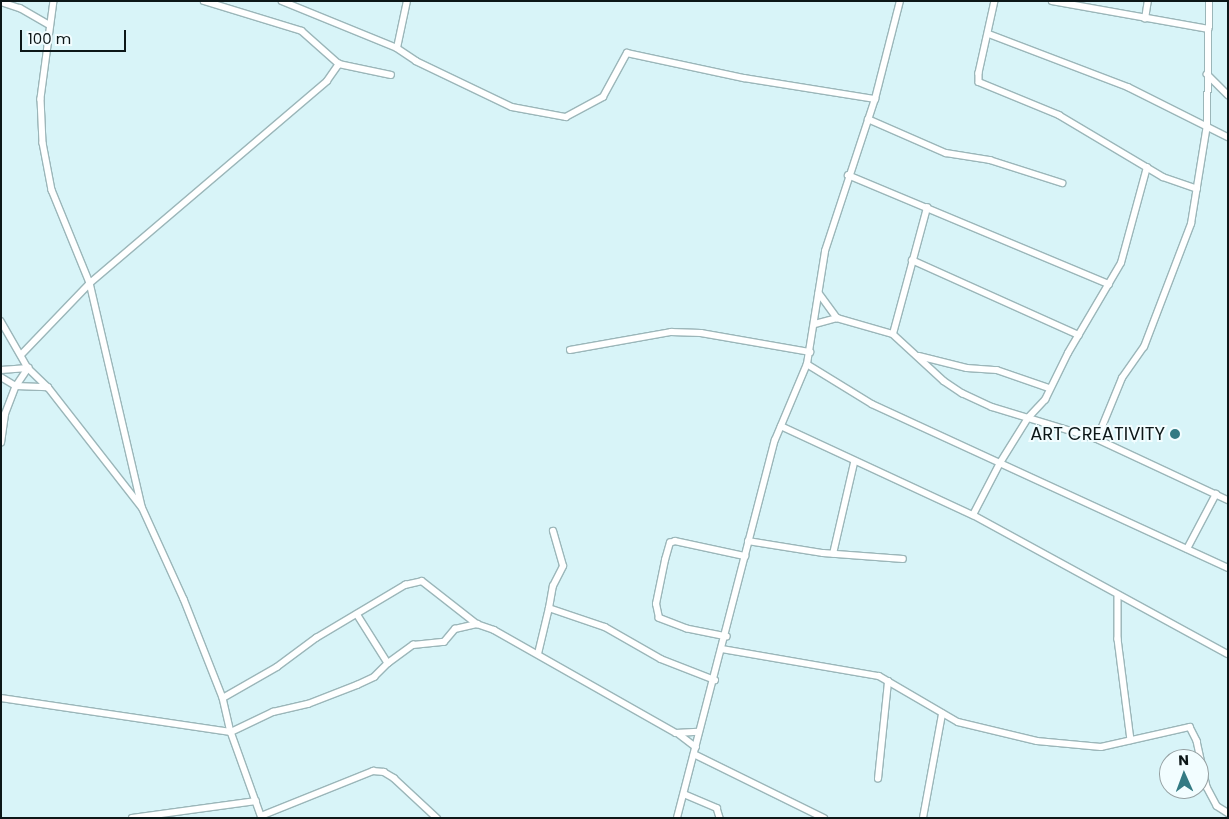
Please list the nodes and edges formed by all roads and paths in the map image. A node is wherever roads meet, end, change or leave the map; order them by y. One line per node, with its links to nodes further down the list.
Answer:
1 (54, 1): 13 (street)
2 (204, 1): 17 (street)
3 (282, 1): 16 (street)
4 (407, 1): 16 (street)
5 (900, 1): 21 (street)
6 (995, 1): 15 (street)
7 (1052, 1): 11 (street)
8 (1148, 1): 12 (street)
9 (1209, 1): 14 (street)
10 (1, 2): 13 (street)
11 (1093, 4): 12 (street)
12 (1145, 19): 14 (street)
13 (50, 25): 31 (street)
14 (1209, 29): 18 (street)
15 (988, 34): 23 (street); 25 (street)
16 (397, 48): 21 (street)
17 (339, 64): 19 (street); 31 (street)
18 (1207, 74): 20 (street); 23 (street)
19 (391, 75)
20 (1228, 95)
21 (875, 99): 22 (street)
22 (868, 119): 26 (street); 27 (street)
23 (1207, 125): 24 (street); 28 (street)
24 (1228, 137)
25 (1147, 167): 28 (street); 32 (street)
26 (848, 175): 29 (street); 33 (street)
27 (1062, 183)
28 (1197, 189): 52 (street)
29 (927, 208): 30 (street); 32 (street)
30 (912, 260): 37 (street); 38 (street)
31 (90, 283): 41 (street); 58 (street)
32 (1109, 284): 38 (street)
33 (819, 293): 34 (street); 36 (street)
34 (837, 318): 36 (street); 37 (street)
35 (1, 321): 41 (street)
36 (815, 324): 40 (street)
37 (893, 334): 42 (street)
38 (1079, 335): 49 (street)
39 (570, 350): 40 (street)
40 (810, 352): 43 (street)
41 (22, 354): 44 (street)
42 (917, 355): 49 (street); 50 (street)
43 (807, 364): 51 (street); 55 (street)
44 (28, 368): 45 (street); 47 (street); 48 (street)
45 (1, 370)
46 (1, 377): 47 (street)
47 (16, 386): 48 (street); 53 (street)
48 (48, 387): 58 (street)
49 (1049, 388): 50 (street)
50 (1028, 418): 52 (street); 55 (street)
51 (782, 426): 54 (street); 61 (street)
52 (1097, 439): 56 (street)
53 (1, 443)
54 (854, 463): 59 (street); 63 (street)
55 (1000, 463): 59 (street); 62 (street)
56 (1216, 494): 57 (street); 62 (street)
57 (1228, 500)
58 (142, 508): 79 (street)
59 (973, 515): 67 (street)
60 (554, 531): 68 (street)
61 (748, 541): 63 (street); 64 (street)
62 (1187, 549): 66 (street)
63 (833, 554): 65 (street)
64 (745, 556): 71 (street); 71 (street)
65 (902, 559)
66 (1228, 568)
67 (1118, 596): 74 (street); 84 (street)
68 (550, 608): 73 (street); 76 (street)
69 (357, 614): 70 (street); 75 (street); 79 (street)
70 (477, 624): 73 (street); 75 (street)
71 (727, 637): 72 (street)
72 (722, 649): 76 (street); 77 (street)
73 (538, 654): 83 (street)
74 (1228, 654)
75 (388, 663): 81 (street)
76 (715, 680): 82 (street)
77 (888, 682): 80 (street); 87 (street)
78 (1, 698): 81 (street)
79 (223, 698): 81 (street)
80 (942, 714): 84 (street); 97 (street)
81 (231, 732): 89 (street)
82 (698, 732): 83 (street); 85 (street)
83 (680, 735): 85 (street)
84 (1131, 740): 90 (street)
85 (696, 747): 86 (street)
86 (694, 754): 88 (street); 96 (street)
87 (878, 779)
88 (684, 794): 94 (street); 95 (street)
89 (256, 801): 91 (street); 92 (street)
90 (1228, 813)
91 (261, 817): 93 (street)
92 (132, 818)
93 (437, 818)
94 (677, 818)
95 (720, 818)
96 (824, 818)
97 (923, 818)

